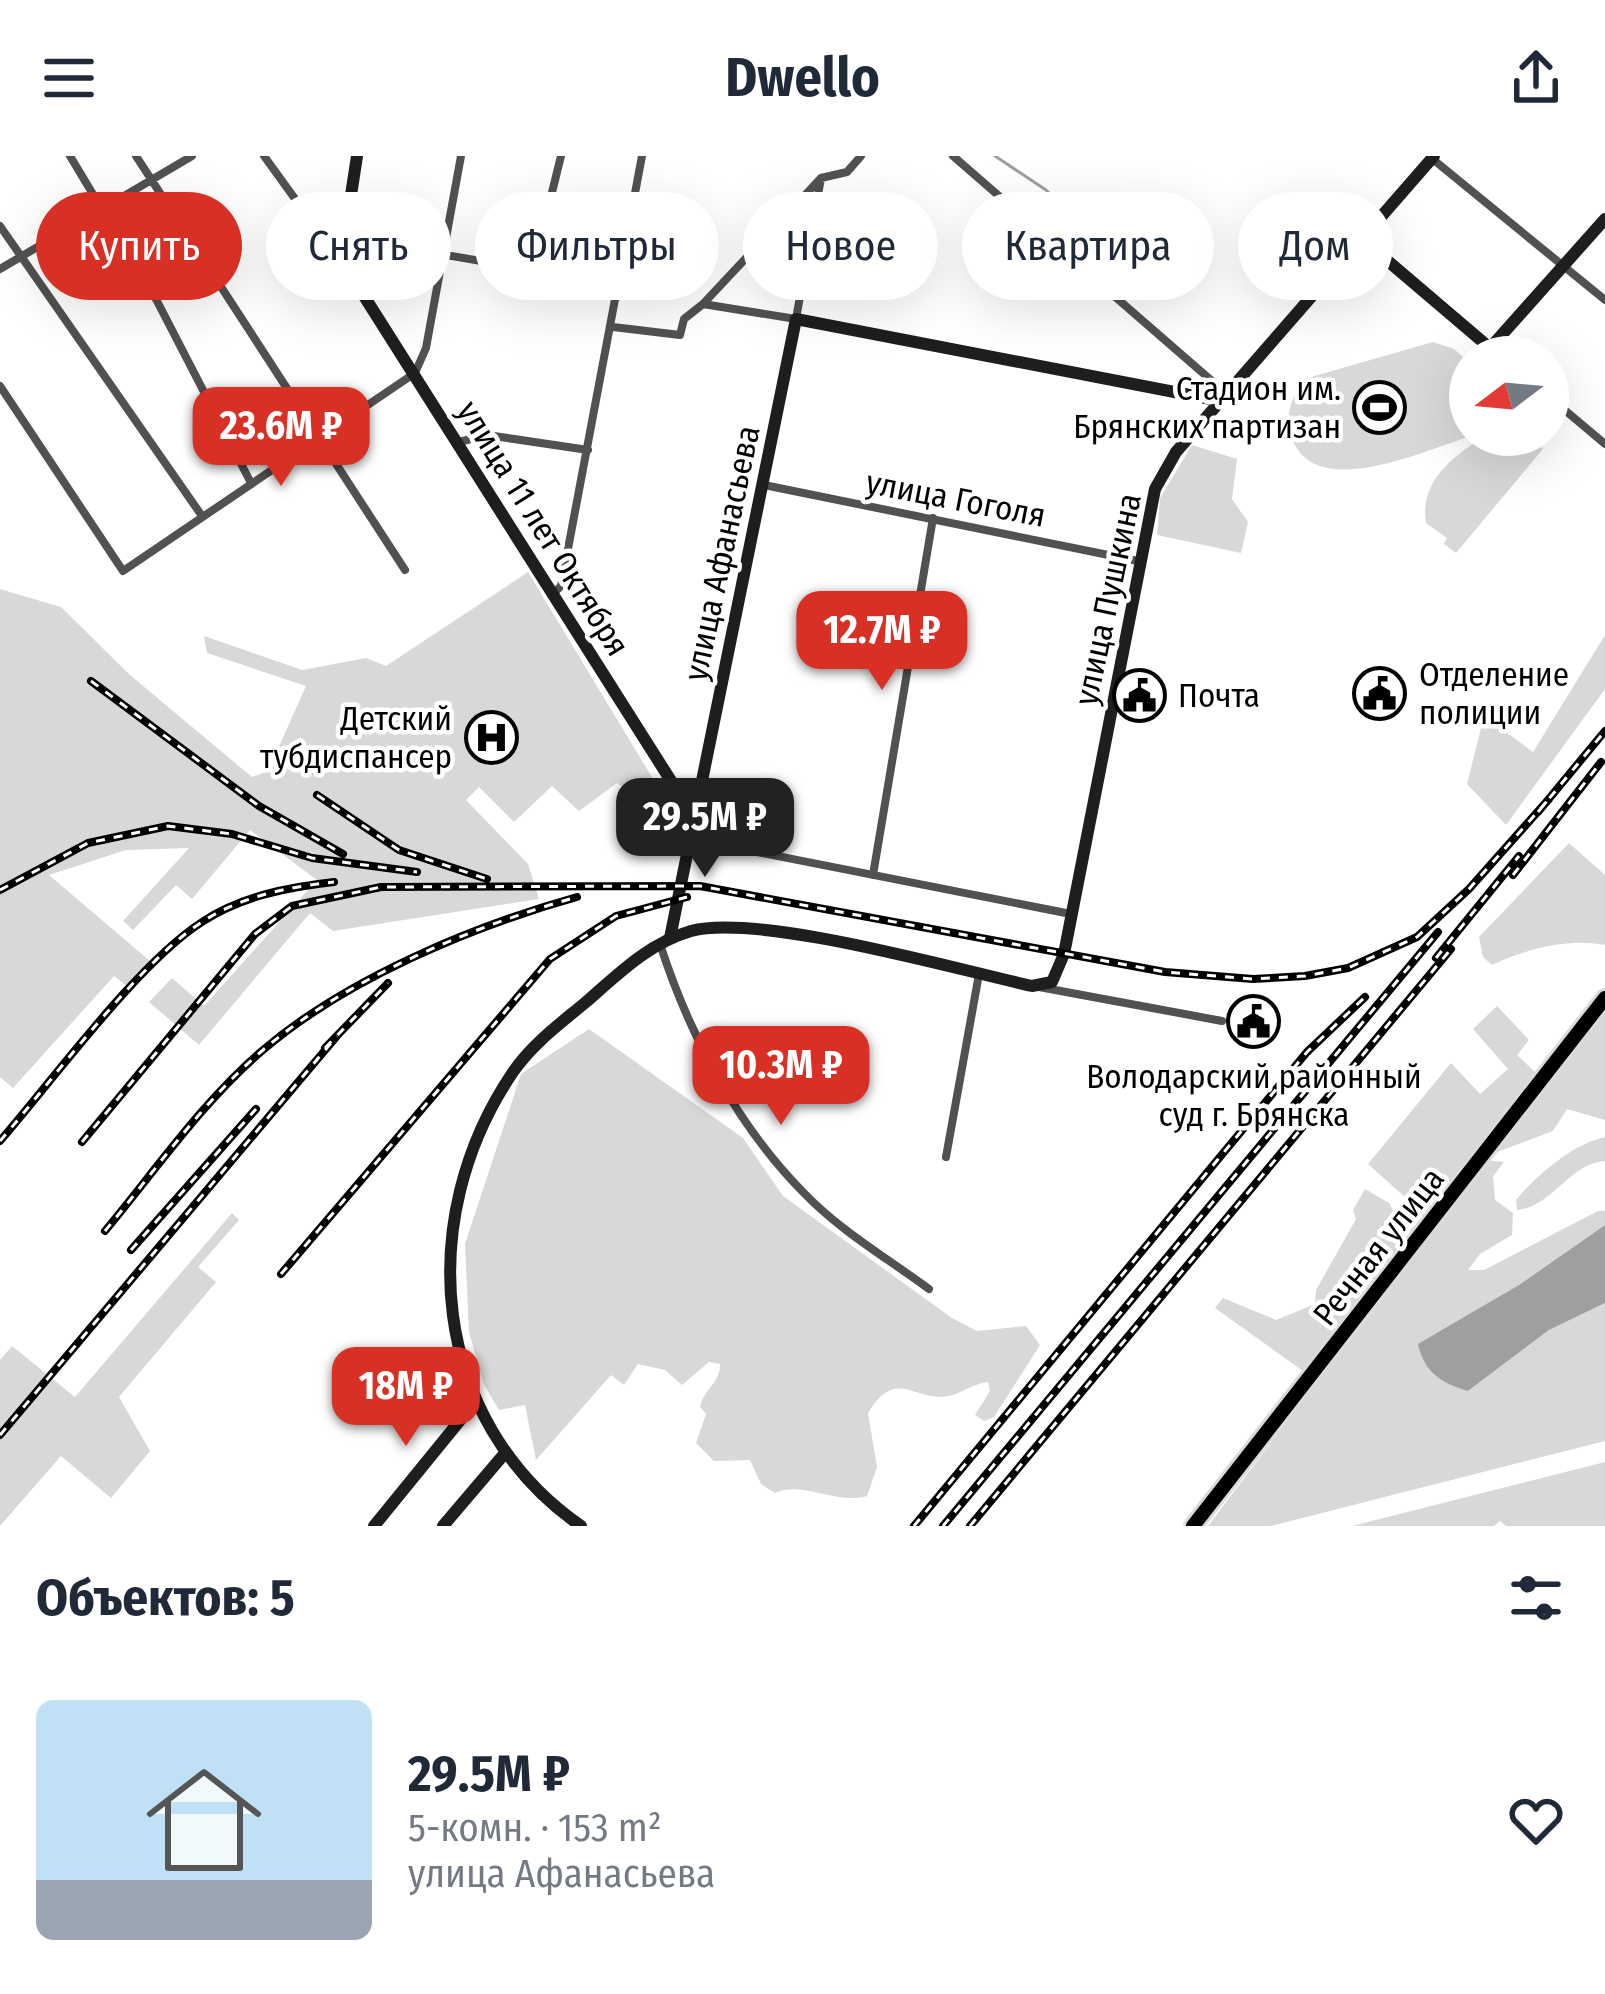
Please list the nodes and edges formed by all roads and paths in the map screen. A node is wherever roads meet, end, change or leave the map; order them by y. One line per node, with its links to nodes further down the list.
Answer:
1 (70, 156): 14 (street)
2 (136, 156): 12 (street)
3 (192, 156): 12 (street)
4 (264, 156): 16 (street, улица 11 лет Октября)
5 (357, 156): 17 (main road)
6 (461, 156): 21 (street)
7 (561, 156): 18 (street)
8 (643, 156): 19 (street)
9 (861, 156): 13 (street)
10 (953, 156): 42 (street)
11 (1431, 157): 20 (main road, улица Пушкина); 27 (street)
12 (151, 176): 15 (street); 44 (street)
13 (821, 178): 35 (street); 36 (street)
14 (93, 192)
15 (123, 192)
16 (291, 192)
17 (353, 192)
18 (552, 192)
19 (637, 192)
20 (1393, 203)
21 (451, 213)
22 (1605, 219): 27 (main road)
23 (0, 226): 25 (street)
24 (36, 247): 25 (street)
25 (23, 255): 28 (street); 50 (street)
26 (1393, 265): 38 (main road)
27 (1563, 266): 34 (street); 39 (main road)
28 (0, 269)
29 (152, 300): 48 (street)
30 (367, 300): 40 (main road, улица 11 лет Октября)
31 (435, 300): 40 (street)
32 (618, 300): 37 (street)
33 (1309, 300): 42 (main road, улица Пушкина)
34 (1605, 300)
35 (703, 304): 36 (street); 37 (street)
36 (796, 320): 42 (main road); 49 (main road, улица Афанасьева)
37 (613, 327): 47 (street)
38 (1476, 336)
39 (1509, 336)
40 (415, 374): 44 (street); 45 (main road, улица 11 лет Октября)
41 (0, 386): 50 (street)
42 (1224, 397): 52 (main road, улица Пушкина)
43 (1569, 414): 46 (street)
44 (318, 439): 48 (street); 53 (street)
45 (459, 442): 47 (street); 54 (main road, улица 11 лет Октября)
46 (1605, 444)
47 (588, 450): 54 (street)
48 (251, 483): 50 (street)
49 (764, 485): 51 (street, улица Гоголя); 55 (main road, улица Афанасьева)
50 (202, 516)
51 (933, 518): 52 (street, улица Гоголя); 57 (street)
52 (1138, 561): 58 (main road, улица Пушкина)
53 (405, 570)
54 (554, 594): 55 (main road, улица 11 лет Октября)
55 (692, 814): 56 (main road, улица Афанасьева)
56 (688, 838): 57 (street); 59 (main road, улица Афанасьева)
57 (873, 875): 58 (street)
58 (1072, 914): 61 (main road, улица Пушкина)
59 (664, 941): 60 (main road); 67 (street); 68 (main road)
60 (979, 974): 62 (main road); 66 (street)
61 (1059, 974): 62 (main road); 63 (street)
62 (1032, 986): 63 (street)
63 (1071, 994): 65 (street)
64 (1605, 998): 73 (main road, Речная улица)
65 (1222, 1021)
66 (946, 1157)
67 (929, 1289)
68 (475, 1402): 69 (main road); 70 (main road)
69 (506, 1451): 71 (main road); 72 (main road)
70 (374, 1526)
71 (443, 1526)
72 (581, 1526)
73 (1193, 1526)

